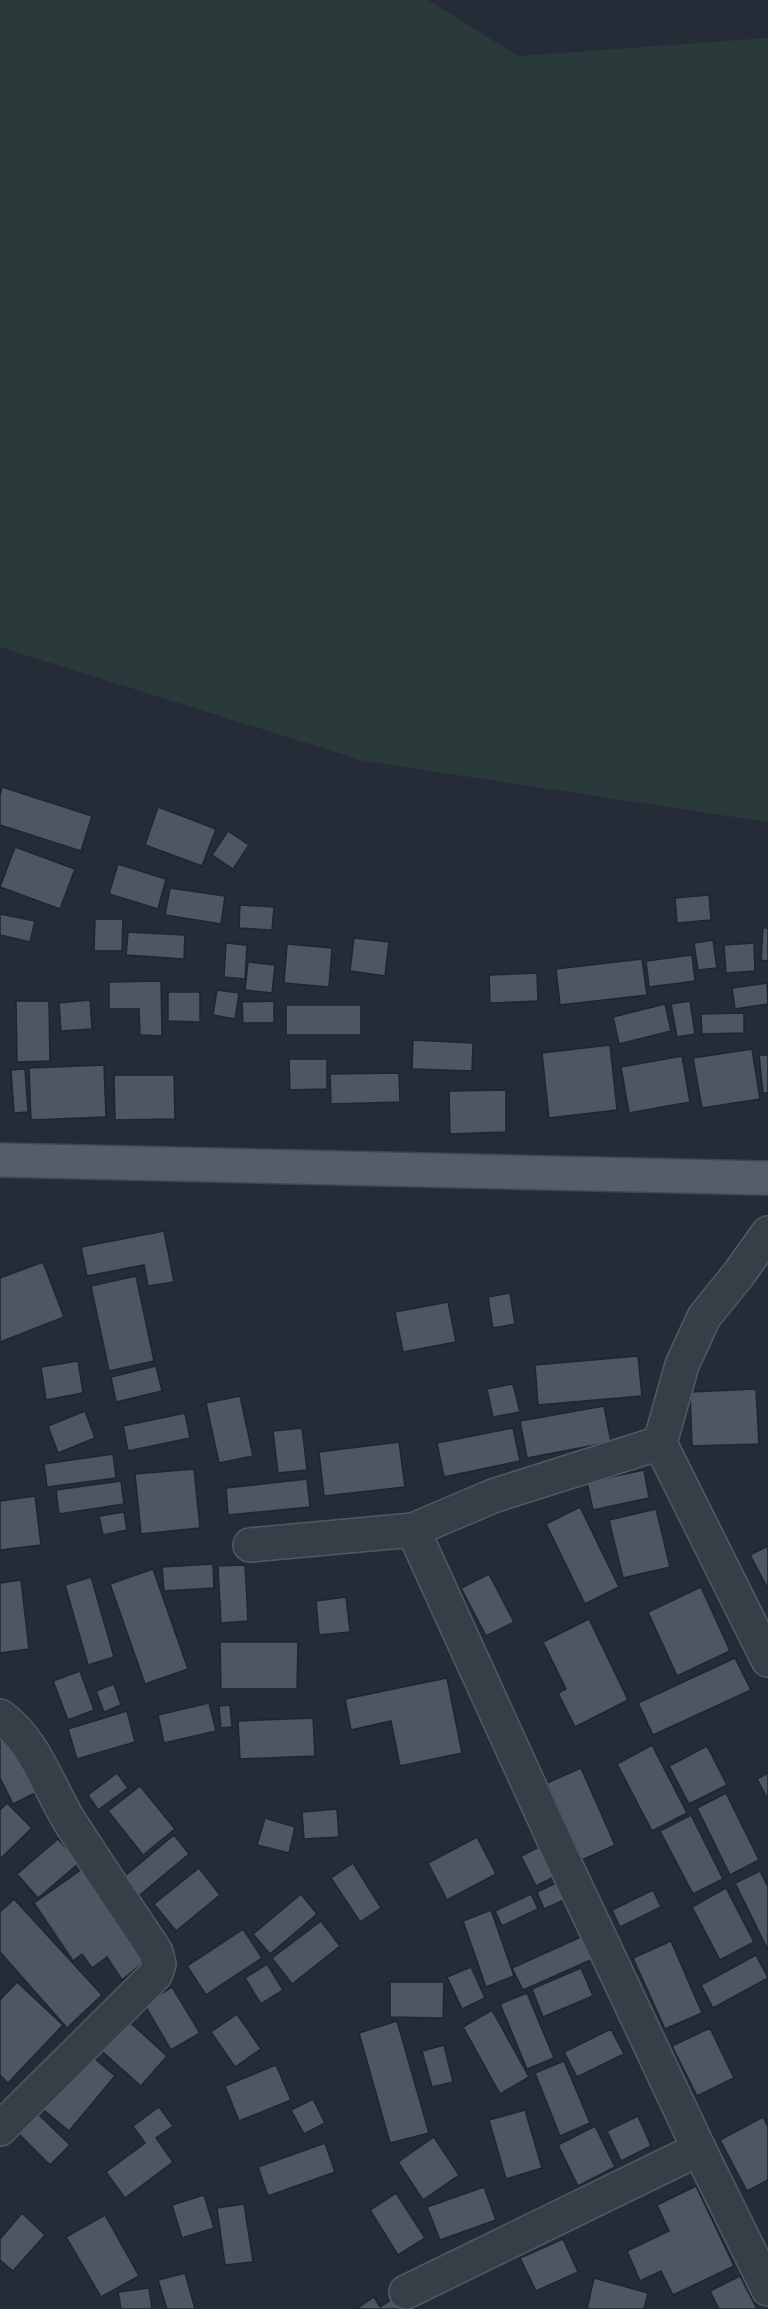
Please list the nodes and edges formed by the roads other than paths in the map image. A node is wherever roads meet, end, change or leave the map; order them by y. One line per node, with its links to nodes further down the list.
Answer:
1 (0, 1160): 2 (main road)
2 (768, 1178)
3 (768, 1233): 4 (street)
4 (660, 1443): 5 (street); 7 (street)
5 (412, 1530): 6 (street); 10 (street)
6 (250, 1545)
7 (768, 1660)
8 (0, 1716): 9 (street)
9 (0, 2129)
10 (699, 2149): 11 (street); 12 (street)
11 (768, 2289)
12 (406, 2292)

